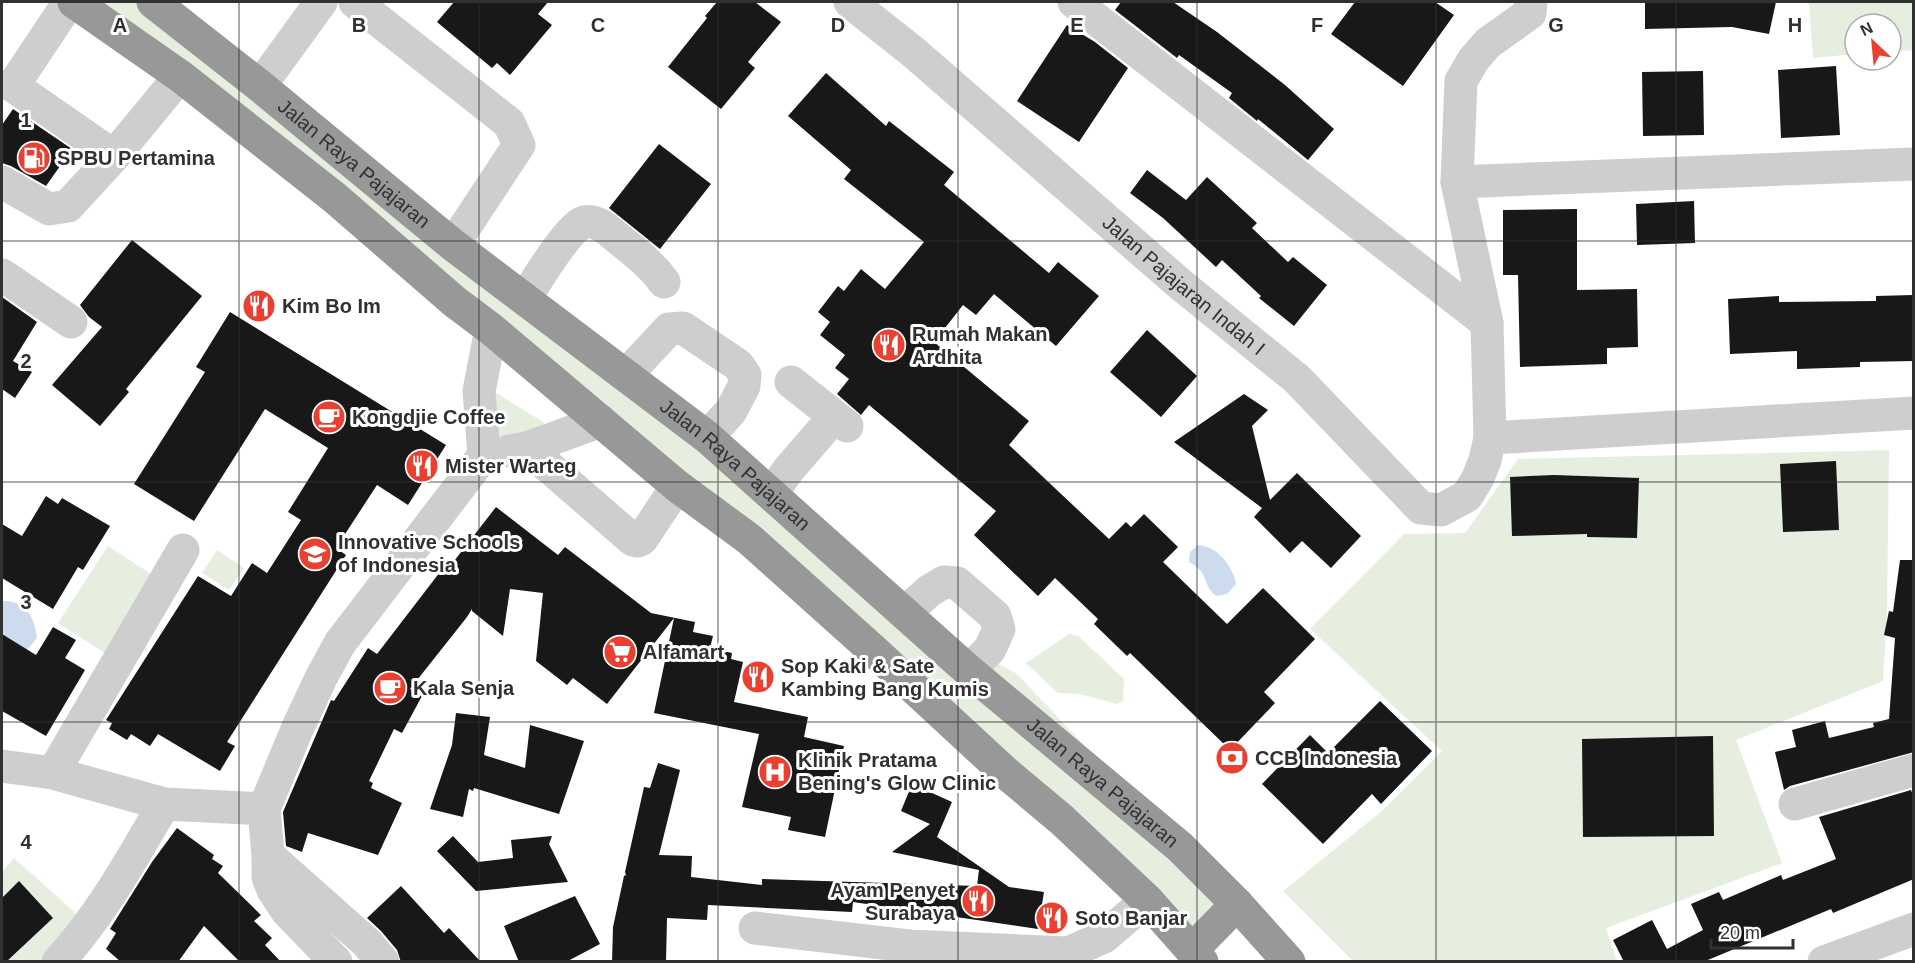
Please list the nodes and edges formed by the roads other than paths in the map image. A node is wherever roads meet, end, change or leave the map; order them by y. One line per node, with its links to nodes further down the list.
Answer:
1 (69, 2): 11 (street)
2 (74, 2): 9 (highway, Jalan Raya Pajajaran)
3 (153, 2): 10 (highway, Jalan Raya Pajajaran)
4 (321, 2): 10 (street)
5 (355, 2): 16 (street)
6 (850, 2): 28 (street, Jalan Pajajaran Indah I)
7 (1074, 2): 21 (street)
8 (1531, 2): 15 (street, Jalan Pajajaran Indah I)
9 (180, 76): 12 (street); 22 (highway, Jalan Raya Pajajaran)
10 (260, 86): 16 (highway, Jalan Raya Pajajaran)
11 (7, 95): 12 (street)
12 (114, 156): 14 (street)
13 (1914, 164): 15 (street)
14 (2, 182)
15 (1456, 182): 21 (street, Jalan Pajajaran Indah I)
16 (453, 245): 19 (highway, Jalan Raya Pajajaran)
17 (2, 275): 20 (street)
18 (664, 282): 19 (street)
19 (525, 298): 23 (highway, Jalan Raya Pajajaran)
20 (71, 321)
21 (1487, 323): 28 (street, Jalan Pajajaran Indah I)
22 (491, 329): 26 (highway, Jalan Raya Pajajaran); 30 (street)
23 (626, 375): 27 (highway, Jalan Raya Pajajaran); 27 (street)
24 (791, 382): 32 (street)
25 (1914, 413): 28 (street)
26 (601, 421): 29 (street); 31 (highway, Jalan Raya Pajajaran)
27 (707, 437): 32 (highway, Jalan Raya Pajajaran)
28 (1491, 438)
29 (528, 448): 30 (street); 31 (street)
30 (484, 455): 41 (street)
31 (677, 486): 43 (highway, Jalan Raya Pajajaran)
32 (771, 494): 34 (highway, Jalan Raya Pajajaran)
33 (183, 550): 38 (street)
34 (905, 613): 35 (highway, Jalan Raya Pajajaran); 35 (street)
35 (969, 670): 44 (highway, Jalan Raya Pajajaran)
36 (2, 766): 38 (street)
37 (1914, 770): 40 (street)
38 (53, 773): 39 (street)
39 (164, 804): 41 (street); 49 (street)
40 (1795, 804)
41 (264, 809): 42 (street)
42 (268, 855): 47 (street); 50 (street)
43 (1147, 900): 45 (street); 48 (highway, Jalan Raya Pajajaran)
44 (1237, 904): 48 (highway); 51 (highway, Jalan Raya Pajajaran)
45 (755, 928)
46 (1914, 929): 52 (street)
47 (366, 955)
48 (1197, 956)
49 (58, 962)
50 (336, 962)
51 (1289, 962)
52 (1824, 962)

